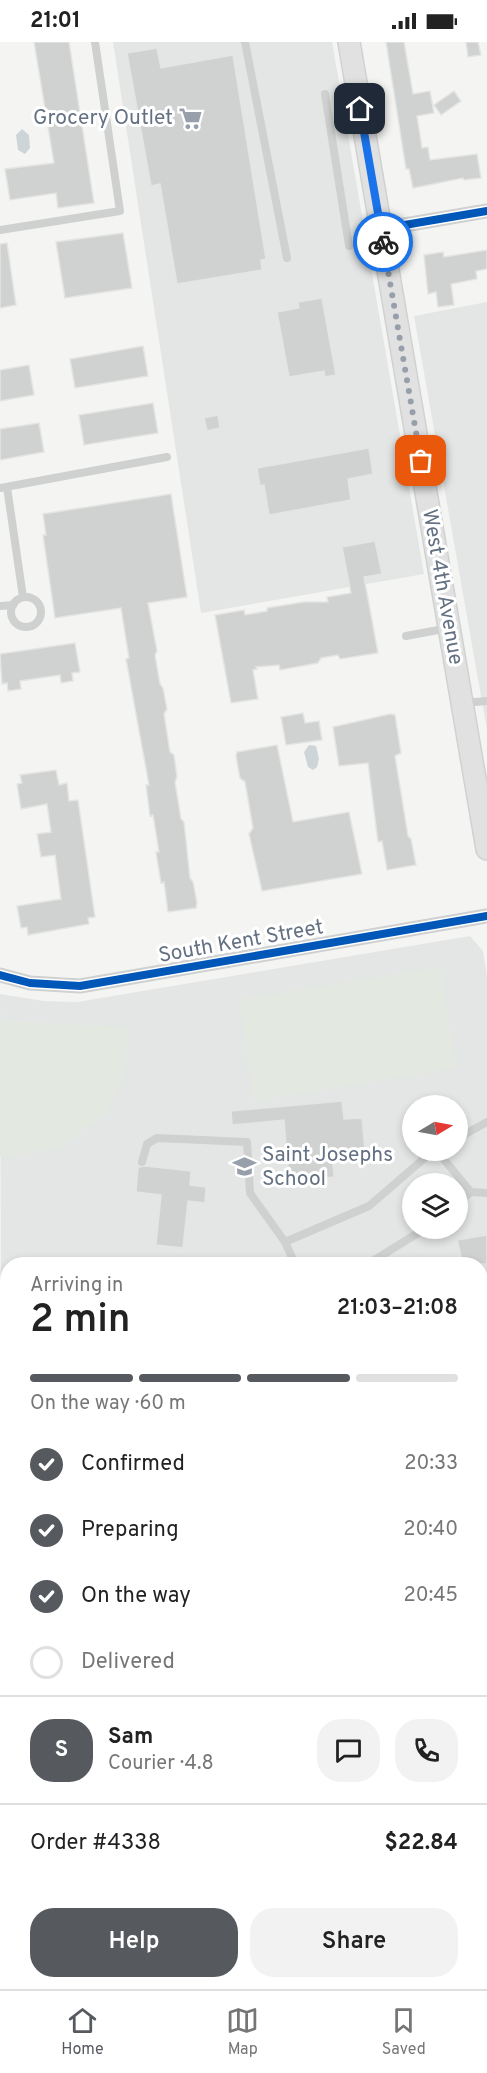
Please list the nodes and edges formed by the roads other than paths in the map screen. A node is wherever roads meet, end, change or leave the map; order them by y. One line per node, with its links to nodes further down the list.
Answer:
1 (94, 42): 7 (lane)
2 (245, 42): 9 (lane)
3 (349, 42): 6 (main road, West 4th Avenue)
4 (325, 94): 8 (lane)
5 (487, 211): 6 (street)
6 (381, 229): 15 (main road, West 4th Avenue)
7 (0, 230)
8 (349, 246)
9 (287, 258)
10 (167, 457): 11 (lane)
11 (4, 487): 12 (lane)
12 (23, 597): 13 (lane); 13 (lane)
13 (12, 605): 14 (lane)
14 (0, 606)
15 (449, 628): 16 (lane); 18 (main road, West 4th Avenue)
16 (406, 636)
17 (487, 702): 18 (lane)
18 (462, 703): 19 (main road, West 4th Avenue)
19 (487, 849)
20 (487, 916): 21 (street, South Kent Street)
21 (0, 975)
22 (487, 1122): 23 (lane)
23 (468, 1132)
24 (422, 1161): 31 (lane)
25 (444, 1161): 27 (lane)
26 (142, 1162): 31 (lane)
27 (471, 1192): 28 (lane); 29 (lane)
28 (487, 1194)
29 (468, 1195)
30 (408, 1239): 33 (lane)
31 (285, 1242): 32 (lane)
32 (292, 1257)
33 (379, 1257)

